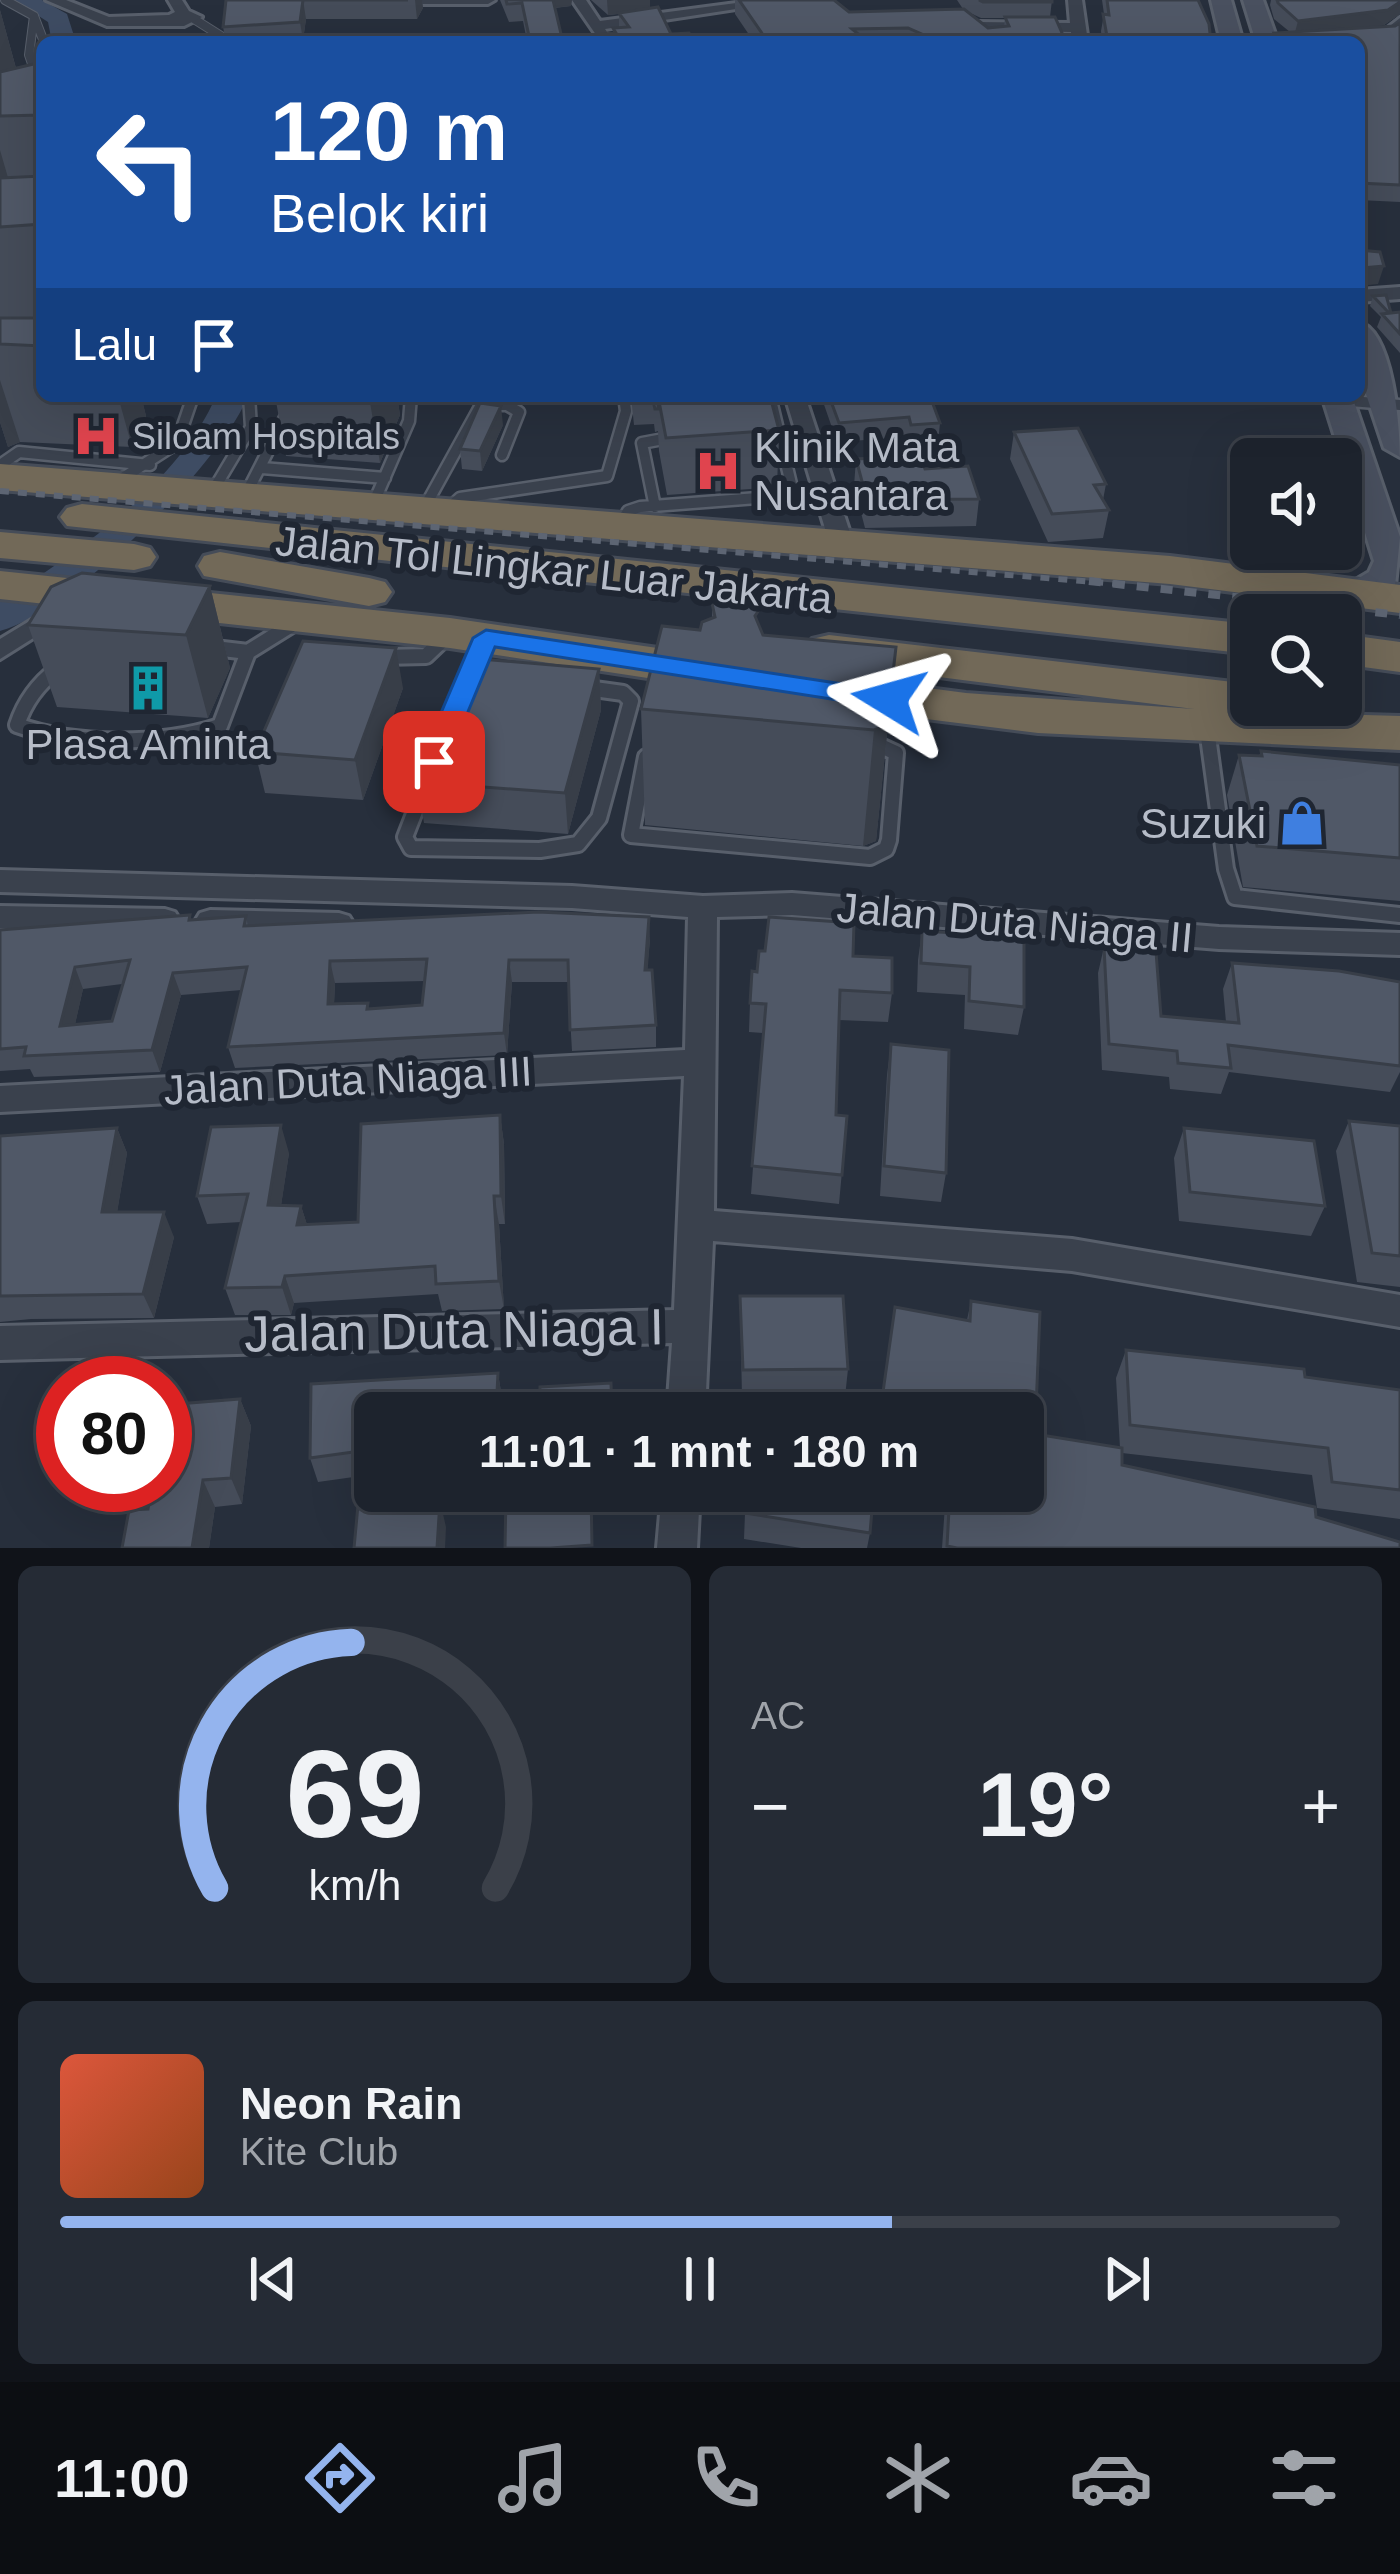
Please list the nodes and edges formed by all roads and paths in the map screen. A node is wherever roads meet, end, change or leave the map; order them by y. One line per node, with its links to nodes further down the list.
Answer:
1 (5, 0): 11 (lane)
2 (53, 0): 10 (street)
3 (317, 0): 4 (street)
4 (488, 0)
5 (579, 0): 13 (street)
6 (1075, 0): 15 (street)
7 (1221, 0): 19 (main road)
8 (1253, 0): 20 (main road)
9 (782, 1): 13 (street)
10 (181, 13): 14 (lane)
11 (34, 16): 16 (lane); 22 (lane)
12 (1398, 22): 21 (street)
13 (595, 26): 17 (street)
14 (221, 35)
15 (1079, 35): 18 (street)
16 (42, 36)
17 (601, 36)
18 (988, 36)
19 (1230, 36)
20 (1265, 36)
21 (1361, 36)
22 (30, 52): 23 (lane); 24 (lane)
23 (12, 57)
24 (36, 81)
25 (1400, 292): 26 (street)
26 (1365, 295)
27 (1365, 344): 37 (main road)
28 (192, 402): 52 (lane)
29 (249, 402): 46 (lane)
30 (292, 402): 46 (lane)
31 (411, 402): 48 (lane)
32 (625, 402): 49 (lane)
33 (768, 402): 38 (lane)
34 (779, 402): 41 (lane)
35 (782, 402): 40 (street)
36 (1339, 402): 56 (main road)
37 (1393, 404): 43 (main road)
38 (754, 406)
39 (757, 430): 41 (lane)
40 (807, 430): 41 (lane); 51 (street)
41 (779, 432): 50 (lane)
42 (691, 436): 50 (lane)
43 (1400, 448)
44 (502, 455): 49 (lane)
45 (3, 466): 52 (highway)
46 (229, 489): 48 (highway); 52 (highway)
47 (0, 512): 52 (highway, Jalan Tol Lingkar Luar Jakarta)
48 (381, 513): 49 (highway); 52 (highway, Jalan Tol Lingkar Luar Jakarta); 57 (highway); 59 (highway, Jalan Tol Lingkar Luar Jakarta)
49 (433, 513): 50 (highway)
50 (637, 517): 51 (highway)
51 (842, 544): 56 (highway)
52 (125, 545): 53 (highway, Jalan Tol Lingkar Luar Jakarta); 54 (highway, Jalan Tol Lingkar Luar Jakarta); 55 (highway); 58 (highway); 61 (lane); 61 (lane)
53 (220, 566): 64 (highway); 65 (highway, Jalan Tol Lingkar Luar Jakarta)
54 (4, 572): 55 (highway)
55 (82, 593): 60 (street)
56 (1380, 608)
57 (1230, 614)
58 (334, 632): 61 (lane); 66 (highway)
59 (1230, 636)
60 (0, 651)
61 (248, 652)
62 (1362, 652): 63 (highway)
63 (1400, 658)
64 (764, 661): 66 (highway); 70 (highway); 72 (highway)
65 (1230, 665)
66 (640, 673): 69 (lane); 77 (lane)
67 (1362, 679): 68 (highway)
68 (1400, 684)
69 (563, 685)
70 (1230, 698)
71 (1362, 713): 73 (highway)
72 (847, 714): 74 (highway); 76 (lane)
73 (1400, 718)
74 (1207, 729): 75 (highway); 78 (lane)
75 (1400, 733)
76 (648, 744)
77 (430, 773)
78 (1220, 777): 79 (lane); 83 (lane)
79 (1242, 779)
80 (0, 881): 81 (street, Jalan Duta Niaga II)
81 (630, 904): 82 (street, Jalan Duta Niaga II); 86 (street, Jalan Duta Niaga II)
82 (704, 907): 87 (street, Jalan Duta Niaga II); 88 (street)
83 (1400, 915)
84 (0, 917): 85 (street)
85 (369, 925)
86 (472, 925)
87 (1400, 944)
88 (696, 1062): 89 (street, Jalan Duta Niaga III); 90 (street)
89 (0, 1099)
90 (697, 1225): 91 (street); 92 (street)
91 (1400, 1311)
92 (691, 1326): 93 (street, Jalan Duta Niaga I); 94 (street)
93 (0, 1343)
94 (687, 1392)
95 (679, 1512): 96 (street)
96 (676, 1548)

